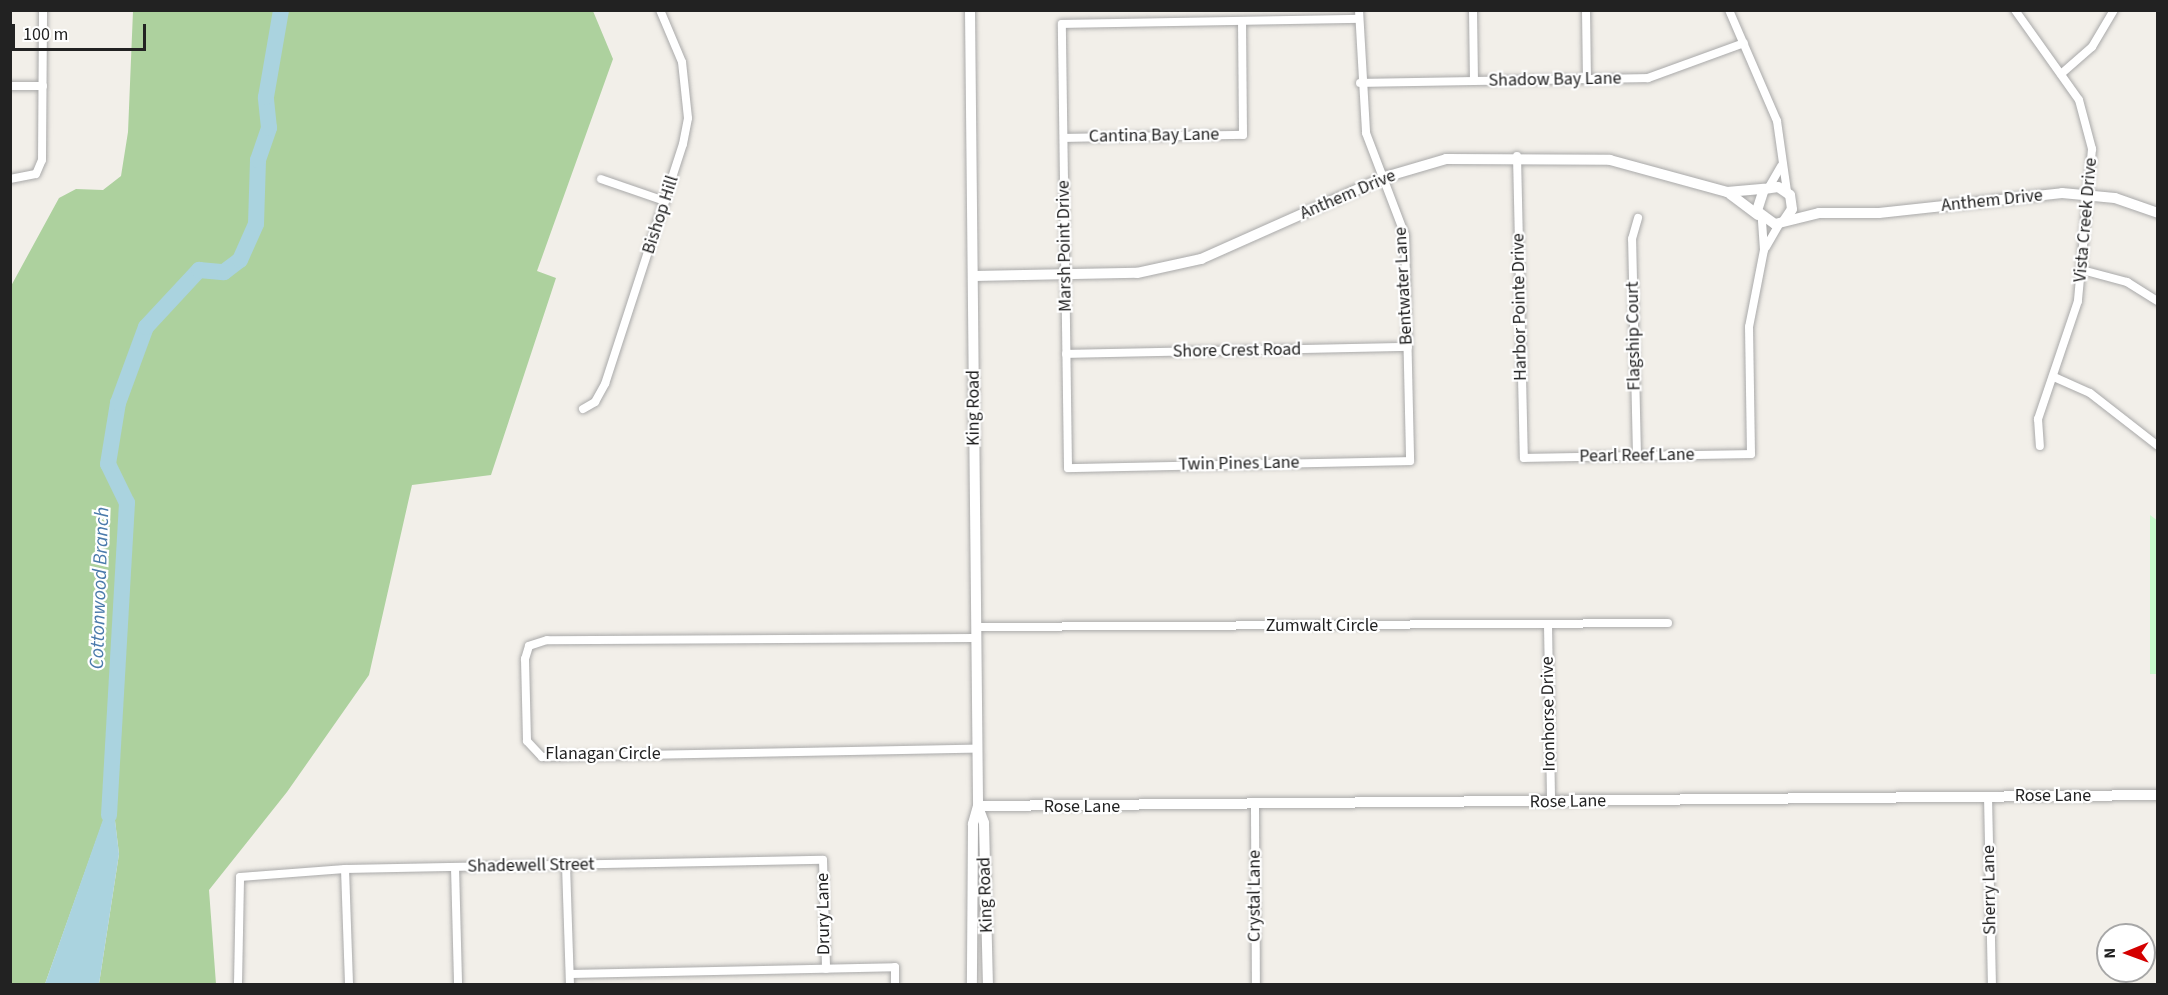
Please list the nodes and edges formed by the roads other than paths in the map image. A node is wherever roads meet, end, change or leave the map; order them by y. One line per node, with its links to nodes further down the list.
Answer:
1 (44, 10): 17 (street)
2 (660, 10): 28 (street, Bishop Hill)
3 (970, 10): 37 (street, King Road)
4 (1473, 10): 14 (street)
5 (1586, 10): 13 (street)
6 (1729, 10): 11 (street)
7 (2015, 10): 12 (street, Vista Creek Drive)
8 (2114, 10): 12 (street)
9 (1359, 15): 10 (street); 15 (street, Bentwater Lane)
10 (1242, 21): 18 (street, Cantina Bay Lane); 18 (street, Marsh Point Drive)
11 (1744, 43): 13 (street, Shadow Bay Lane); 20 (street)
12 (2061, 74): 27 (street, Vista Creek Drive)
13 (1587, 80): 14 (street, Shadow Bay Lane)
14 (1474, 81): 15 (street, Shadow Bay Lane)
15 (1360, 83): 21 (street, Bentwater Lane)
16 (10, 86): 17 (street)
17 (43, 86): 22 (street)
18 (1064, 138): 36 (street, Marsh Point Drive)
19 (1517, 156): 21 (street, Anthem Drive); 25 (street, Anthem Drive); 46 (street, Harbor Pointe Drive)
20 (1782, 163): 24 (street); 26 (street)
21 (1385, 177): 36 (street, Anthem Drive); 39 (street, Bentwater Lane)
22 (10, 179)
23 (601, 179): 28 (street)
24 (1767, 188): 25 (street, Anthem Drive); 26 (street); 31 (street)
25 (1727, 192): 31 (street, Anthem Drive)
26 (1788, 193): 29 (street, Anthem Drive); 33 (street)
27 (2089, 194): 29 (street, Anthem Drive); 30 (street, Anthem Drive); 35 (street, Vista Creek Drive)
28 (665, 201): 42 (street, Bishop Hill)
29 (1824, 213): 33 (street, Anthem Drive)
30 (2157, 213)
31 (1760, 217): 33 (street); 34 (street)
32 (1638, 218): 45 (street, Flagship Court)
33 (1782, 222): 34 (street)
34 (1764, 250): 45 (street, Pearl Reef Lane)
35 (2082, 270): 38 (street); 41 (street, Vista Creek Drive)
36 (1066, 275): 37 (street, Anthem Drive); 40 (street, Marsh Point Drive)
37 (974, 276): 51 (street, King Road)
38 (2157, 301)
39 (1408, 347): 40 (street, Shore Crest Road); 47 (street, Bentwater Lane)
40 (1066, 354): 48 (street, Marsh Point Drive)
41 (2054, 377): 43 (street, Vista Creek Drive); 44 (street)
42 (583, 409)
43 (2040, 446)
44 (2157, 446)
45 (1637, 456): 46 (street, Pearl Reef Lane)
46 (1524, 459)
47 (1410, 461): 48 (street, Twin Pines Lane)
48 (1068, 468)
49 (1668, 623): 50 (street, Zumwalt Circle)
50 (1548, 625): 51 (street, Zumwalt Circle); 55 (street, Ironhorse Drive)
51 (976, 633): 52 (street, King Road); 52 (street, Flanagan Circle)
52 (977, 749): 56 (street, King Road)
53 (2157, 795): 54 (street, Rose Lane)
54 (1988, 796): 55 (street, Rose Lane); 72 (street, Sherry Lane)
55 (1551, 802): 57 (street, Rose Lane)
56 (978, 806): 57 (street, Rose Lane); 69 (street, King Road); 70 (street, King Road)
57 (1255, 808): 71 (street, Crystal Lane)
58 (823, 860): 59 (street, Shadewell Street); 62 (street, Drury Lane)
59 (566, 865): 60 (street, Shadewell Street); 63 (street)
60 (455, 867): 61 (street, Shadewell Street); 66 (street)
61 (345, 869): 64 (street, Shadewell Street); 65 (street)
62 (826, 969): 63 (street); 68 (street)
63 (570, 974): 67 (street)
64 (238, 984)
65 (349, 984)
66 (458, 984)
67 (570, 984)
68 (896, 984)
69 (972, 984)
70 (988, 984)
71 (1256, 984)
72 (1992, 984)

